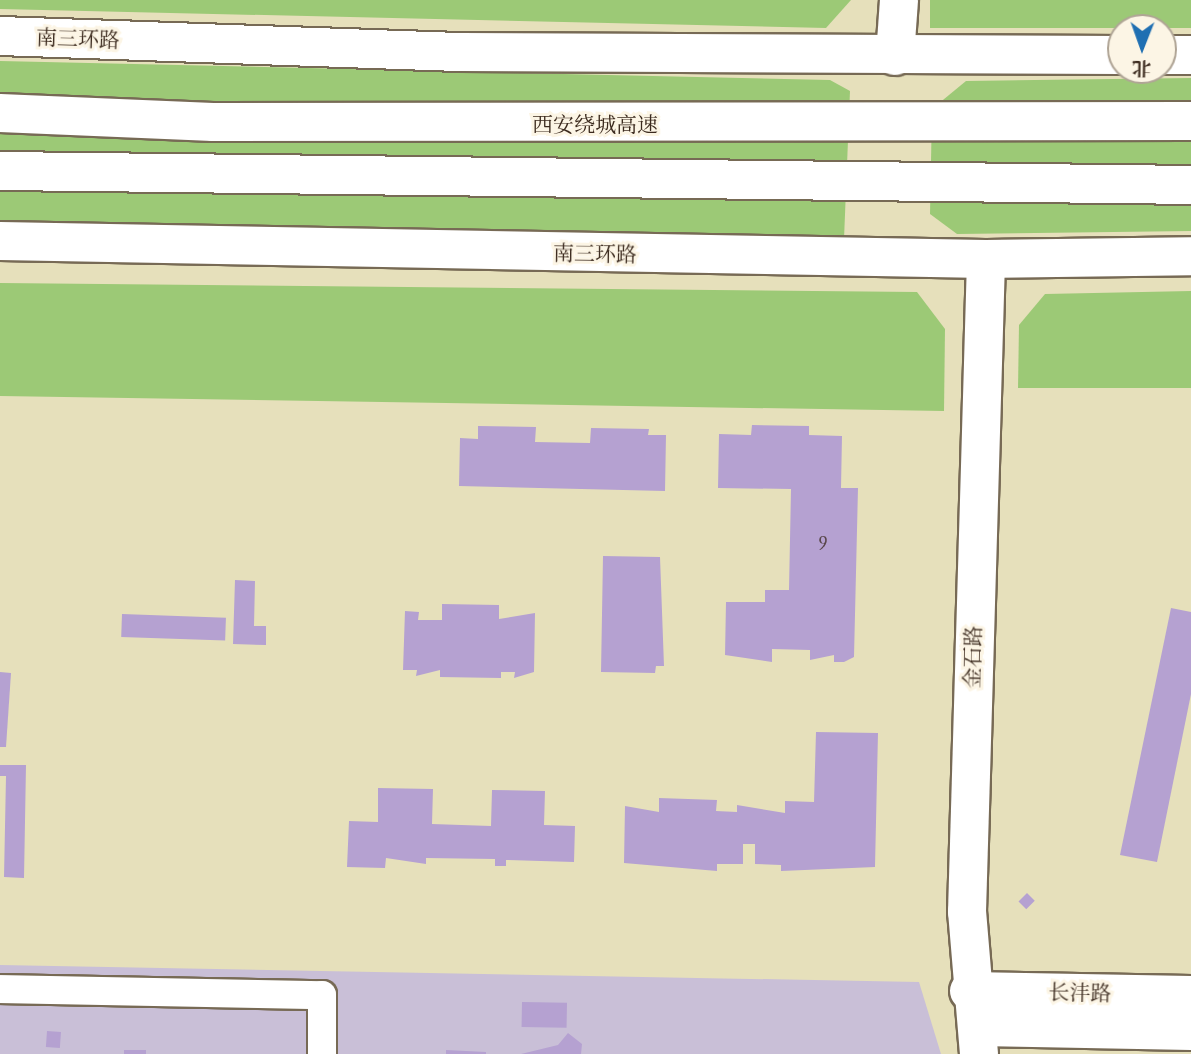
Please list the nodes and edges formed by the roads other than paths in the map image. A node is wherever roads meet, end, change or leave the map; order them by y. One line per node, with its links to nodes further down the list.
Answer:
1 (900, 0): 4 (main road)
2 (0, 36): 4 (main road, 南三环路)
3 (1107, 55): 4 (main road, 南三环路)
4 (895, 56)
5 (0, 113): 6 (main road, 西安绕城高速)
6 (1191, 121)
7 (0, 171): 8 (main road)
8 (1191, 184)
9 (0, 241): 11 (main road, 南三环路)
10 (1191, 256): 11 (main road, 南三环路)
11 (986, 259): 14 (main road, 金石路)
12 (0, 989): 16 (street)
13 (1191, 995): 14 (main road, 长沣路)
14 (976, 1024): 15 (main road, 长沣路)
15 (1191, 1031)
16 (322, 1054)

